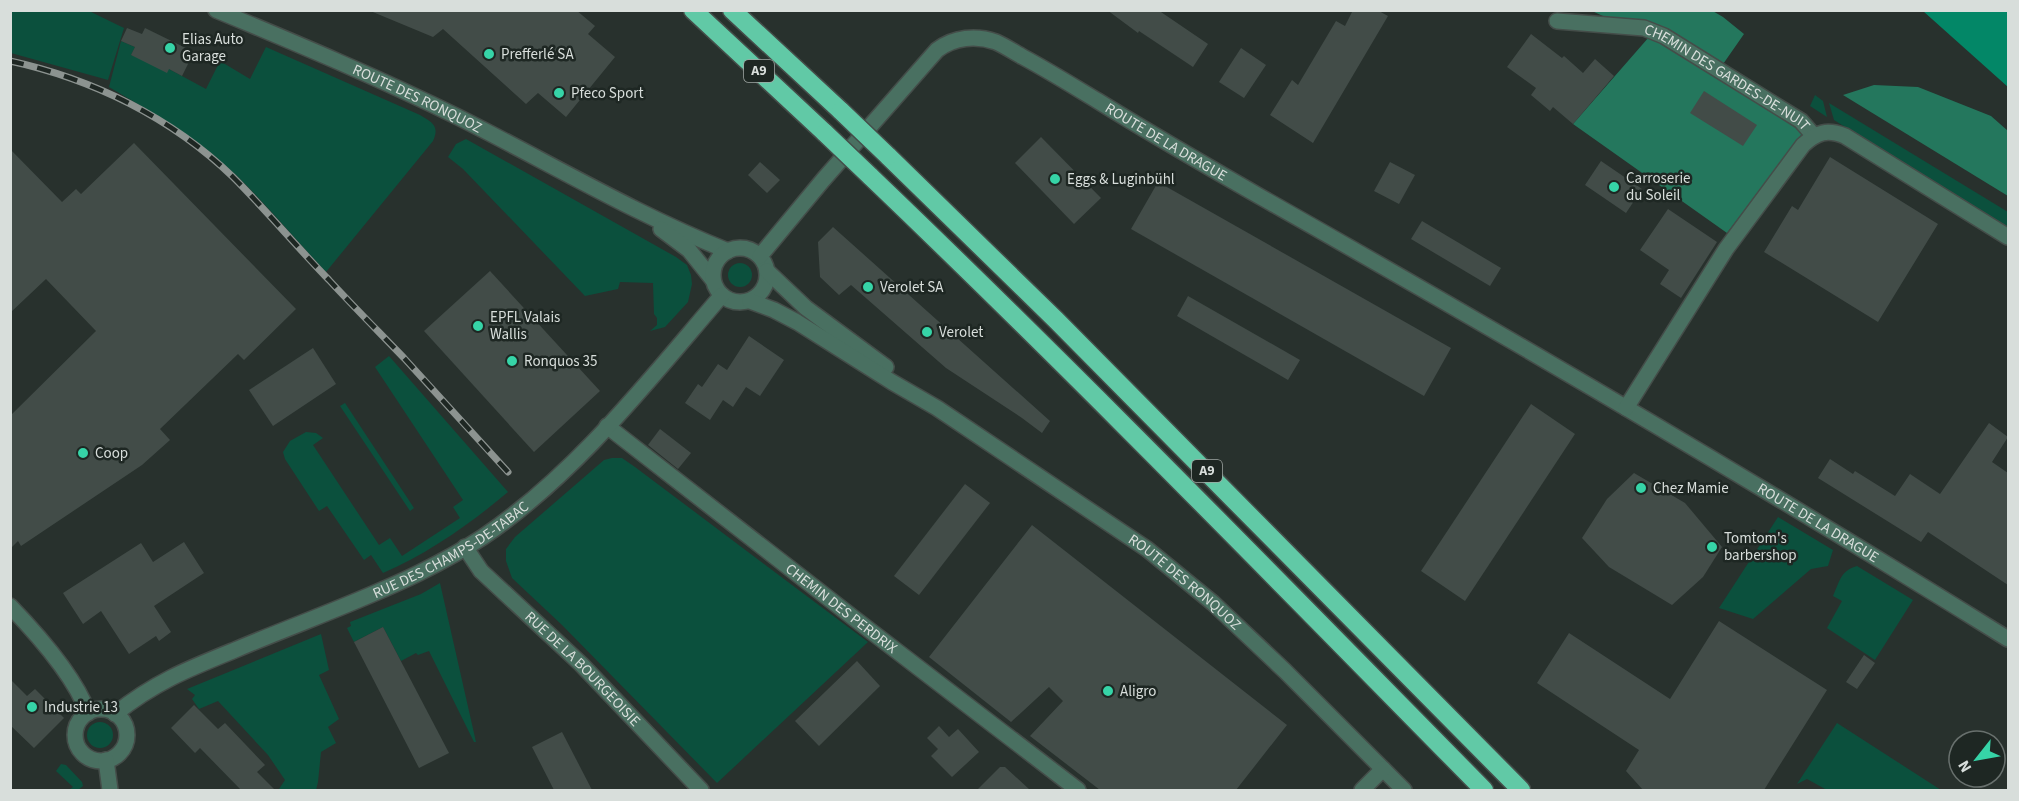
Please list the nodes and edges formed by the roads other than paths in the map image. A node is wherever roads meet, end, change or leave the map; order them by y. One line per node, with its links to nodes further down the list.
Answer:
1 (216, 10): 6 (street, ROUTE DES RONQUOZ)
2 (693, 10): 29 (highway, A9, bridge)
3 (732, 10): 30 (highway, A9, bridge)
4 (1557, 21): 5 (street, CHEMIN DES GARDES-DE-NUIT)
5 (1814, 136): 7 (street, CHEMIN DES GARDES-DE-NUIT); 15 (street)
6 (613, 197): 8 (street, ROUTE DES RONQUOZ); 11 (street, ROUTE DES RONQUOZ)
7 (2008, 237)
8 (728, 251): 9 (street); 11 (street)
9 (760, 256): 10 (street); 15 (street, ROUTE DE LA DRAGUE)
10 (767, 271): 13 (street); 14 (street, ROUTE DES RONQUOZ)
11 (713, 280): 12 (street)
12 (722, 295): 13 (street); 16 (street, RUE DES CHAMPS-DE-TABAC)
13 (750, 301): 14 (street, ROUTE DES RONQUOZ)
14 (937, 408): 23 (street, ROUTE DES RONQUOZ)
15 (1626, 408): 19 (street, ROUTE DE LA DRAGUE)
16 (607, 426): 17 (street, RUE DES CHAMPS-DE-TABAC); 26 (street, CHEMIN DES PERDRIX)
17 (465, 547): 21 (street, RUE DES CHAMPS-DE-TABAC); 25 (street, RUE DE LA BOURGEOISIE)
18 (10, 606): 20 (street)
19 (2008, 639)
20 (88, 712): 21 (street); 22 (street)
21 (115, 714): 22 (street)
22 (106, 760): 24 (street)
23 (1383, 769): 27 (street); 28 (street, ROUTE DES RONQUOZ)
24 (110, 790)
25 (701, 790)
26 (1078, 790)
27 (1362, 790)
28 (1404, 790)
29 (1484, 790)
30 (1521, 790)

